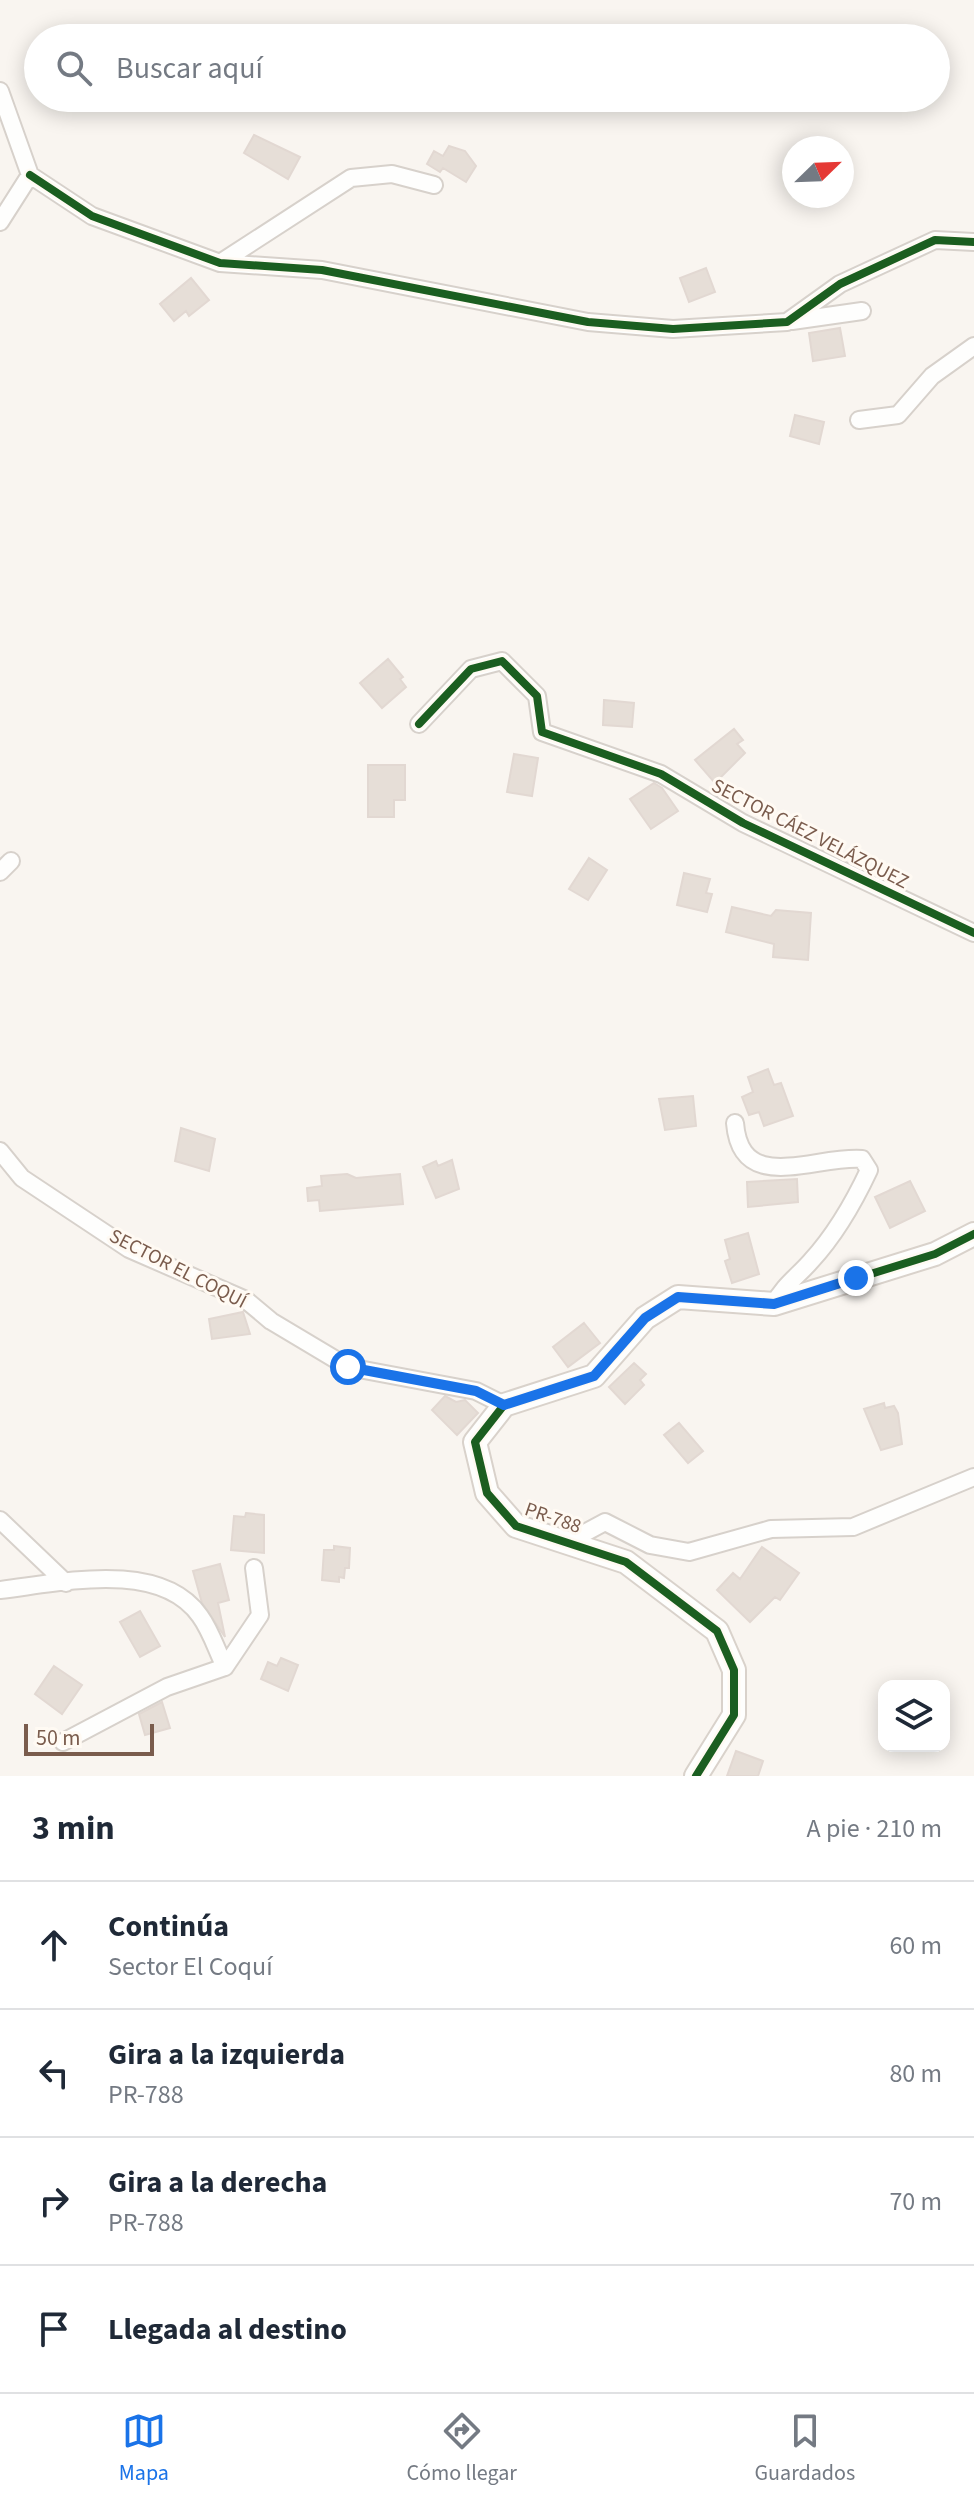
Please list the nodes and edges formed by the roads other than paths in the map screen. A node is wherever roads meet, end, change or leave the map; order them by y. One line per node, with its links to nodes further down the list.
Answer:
1 (0, 91): 2 (street)
2 (30, 175): 4 (street); 6 (street)
3 (434, 185): 6 (street)
4 (0, 222)
5 (974, 242): 8 (street)
6 (220, 263): 8 (street)
7 (862, 311): 8 (street)
8 (787, 322)
9 (974, 346): 10 (street)
10 (859, 420)
11 (419, 724): 12 (street, SECTOR CÁEZ VELÁZQUEZ)
12 (974, 933)
13 (735, 1123): 16 (street)
14 (0, 1151): 17 (street, SECTOR EL COQUÍ)
15 (974, 1234): 16 (street)
16 (774, 1304): 17 (street)
17 (504, 1405): 20 (street, PR-788 / PR-788)
18 (974, 1477): 20 (street)
19 (0, 1520): 22 (street)
20 (576, 1543): 26 (street, PR-788 / PR-788)
21 (254, 1568): 24 (street)
22 (66, 1583): 23 (street); 24 (street)
23 (0, 1590)
24 (225, 1667): 25 (street)
25 (63, 1742)
26 (696, 1776)

